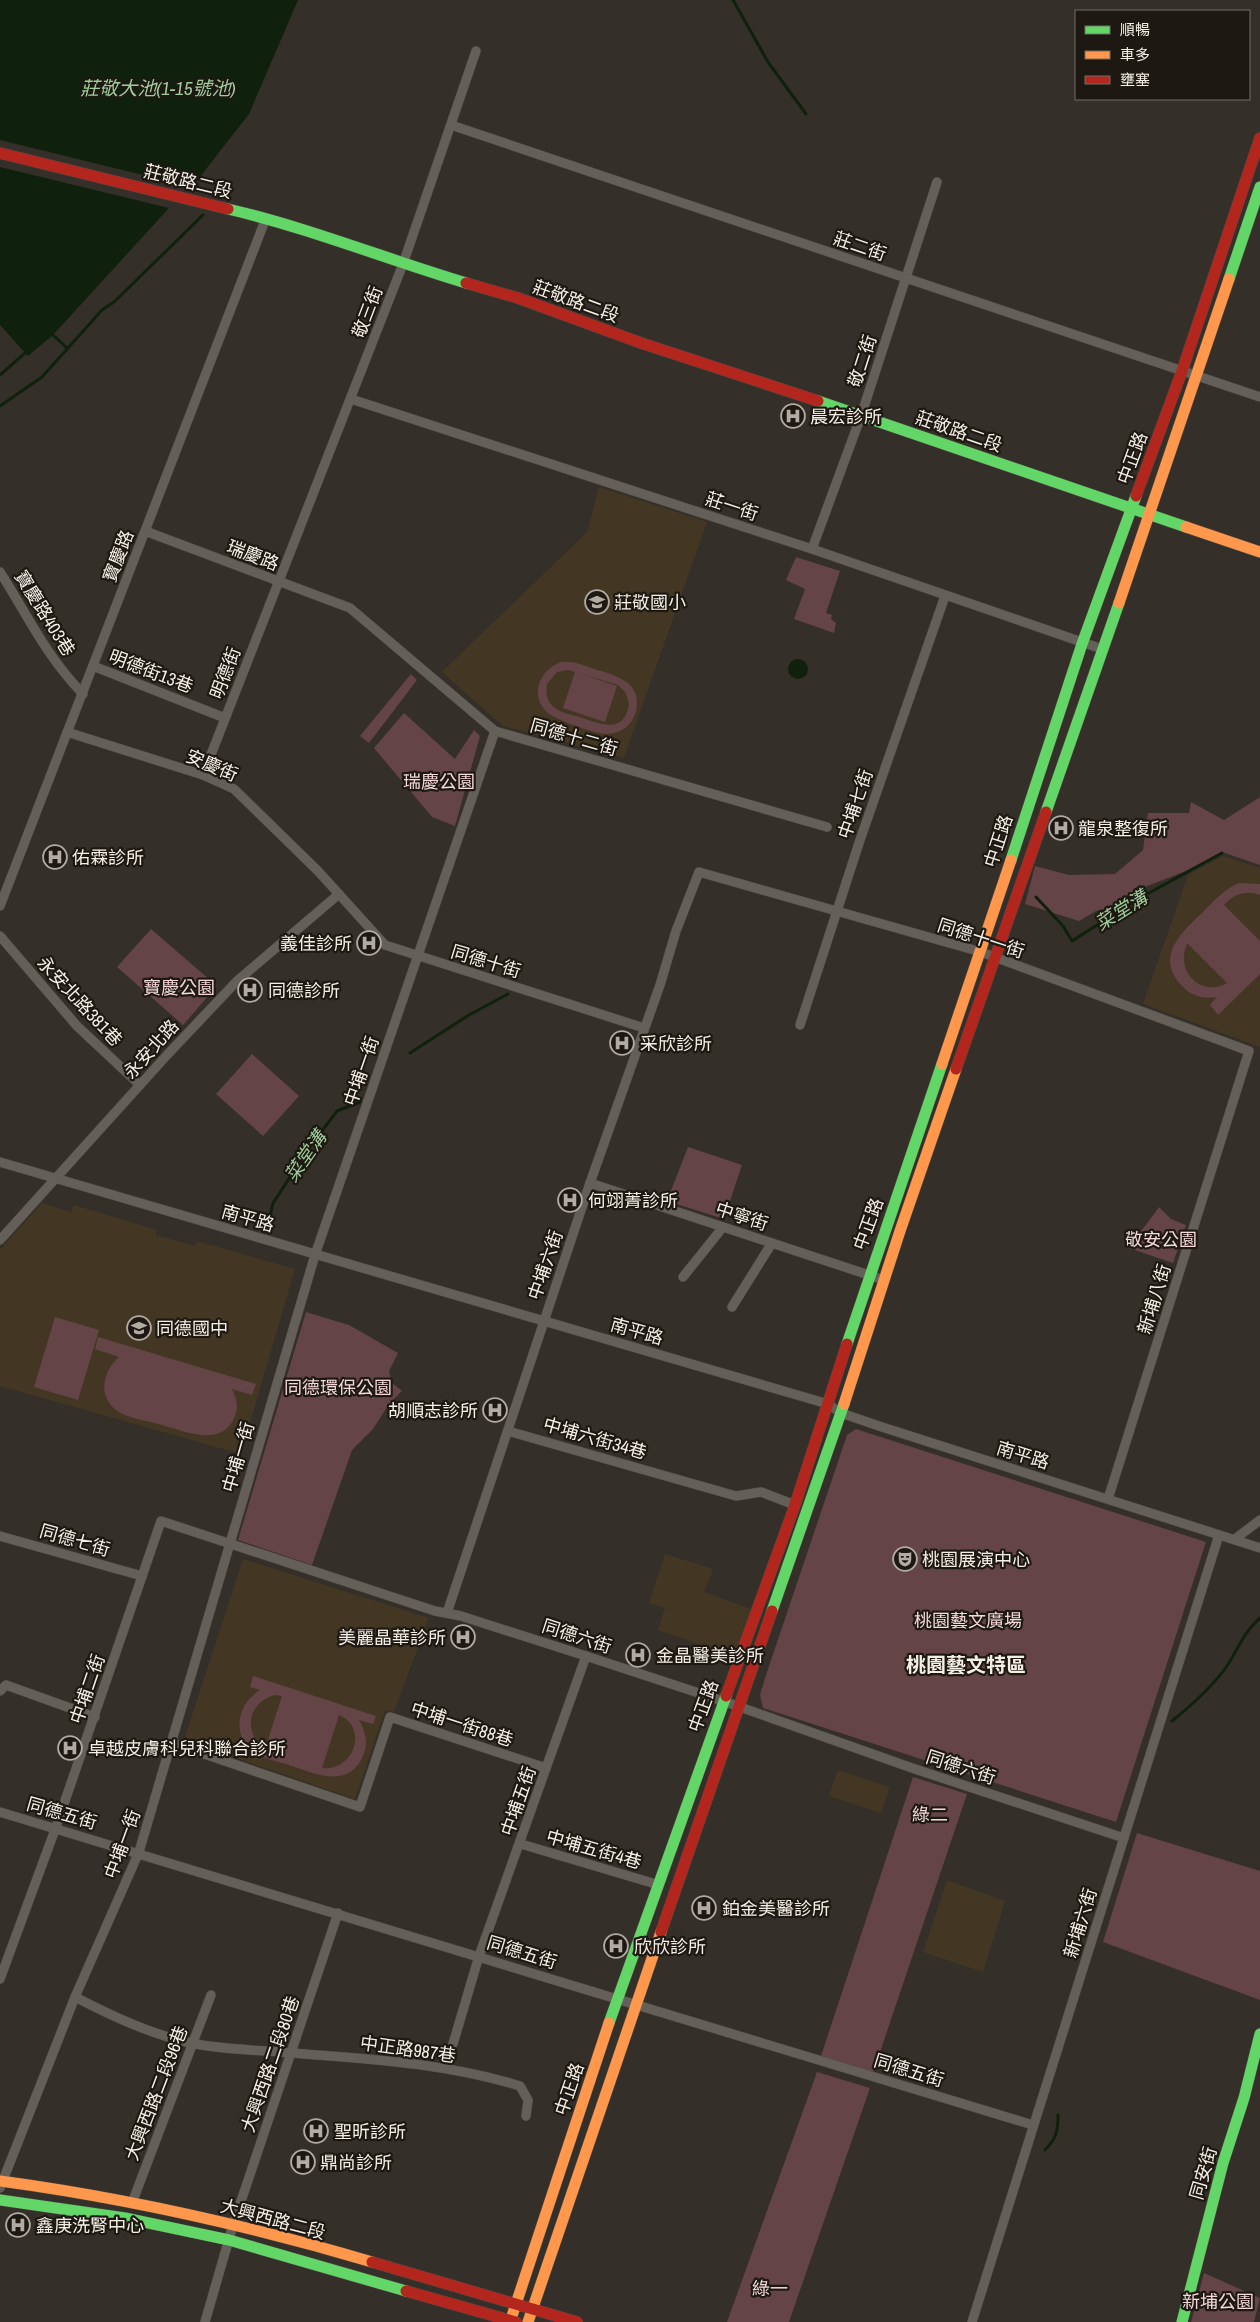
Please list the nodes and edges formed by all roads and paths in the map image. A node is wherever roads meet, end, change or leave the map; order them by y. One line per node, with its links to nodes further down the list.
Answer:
1 (476, 51): 2 (street, 敬三街)
2 (450, 125): 8 (street, 敬三街); 9 (street, 莊二街)
3 (1260, 138): 10 (street, 中正路)
4 (0, 153): 7 (street, 莊敬路二段)
5 (937, 182): 9 (street, 敬二街)
6 (1260, 187): 11 (street, 中正路)
7 (266, 218): 8 (street, 莊敬路二段); 17 (street, 寶慶路)
8 (403, 264): 13 (street, 敬三街); 14 (street, 莊敬路二段)
9 (906, 278): 10 (street, 莊二街); 14 (street, 敬二街)
10 (1182, 371): 11 (street, 莊二街); 15 (street, 中正路)
11 (1196, 376): 12 (street, 莊二街); 16 (street, 中正路)
12 (1260, 397)
13 (351, 399): 18 (street, 莊一街); 21 (street, 敬三街)
14 (861, 416): 15 (street, 莊敬路二段); 18 (street, 敬二街)
15 (1132, 509): 16 (street, 莊敬路二段); 24 (street, 中正路)
16 (1149, 515): 19 (street, 莊敬路二段); 25 (street, 中正路)
17 (145, 531): 21 (street, 瑞慶路); 26 (street, 寶慶路)
18 (812, 548): 22 (street, 莊一街)
19 (1260, 552)
20 (0, 572): 27 (street, 寶慶路403巷)
21 (278, 581): 23 (street, 瑞慶路); 28 (street, 明德街)
22 (945, 596): 24 (street, 莊一街); 36 (street, 中埔七街)
23 (350, 608): 29 (street, 同德十二街)
24 (1082, 644): 25 (street, 莊一街); 38 (street, 中正路)
25 (1102, 649): 40 (street, 中正路)
26 (93, 666): 27 (street, 寶慶路); 28 (street, 明德街13巷)
27 (83, 694): 30 (street, 寶慶路)
28 (225, 718): 31 (street, 明德街)
29 (495, 731): 32 (street, 同德十二街); 39 (street, 中埔一街)
30 (66, 732): 31 (street, 安慶街); 35 (street, 寶慶路)
31 (202, 775): 34 (street, 安慶街)
32 (827, 827)
33 (699, 872): 36 (street, 同德十一街); 42 (street, 中埔六街)
34 (339, 894): 39 (street, 同德十街); 44 (street, 永安北路)
35 (0, 906)
36 (836, 913): 38 (street, 同德十一街); 41 (street, 中埔七街)
37 (0, 936): 44 (street, 永安北路381巷)
38 (981, 952): 40 (street, 同德十一街); 52 (street, 中正路)
39 (417, 957): 42 (street, 同德十街); 51 (street, 中埔一街)
40 (995, 959): 43 (street, 同德十一街); 54 (street, 中正路)
41 (800, 1025)
42 (644, 1028): 47 (street, 中埔六街)
43 (1250, 1051): 60 (street, 新埔八街)
44 (140, 1085): 46 (street, 永安北路)
45 (0, 1162): 46 (street, 南平路)
46 (54, 1179): 49 (street, 永安北路); 51 (street, 南平路)
47 (590, 1183): 48 (street, 中寧街); 56 (street, 中埔六街)
48 (723, 1227): 50 (street, 中寧街); 53 (street)
49 (0, 1240)
50 (772, 1243): 52 (street, 中寧街); 55 (street)
51 (315, 1255): 56 (street, 南平路); 67 (street, 中埔一街)
52 (869, 1275): 54 (street, 中寧街); 57 (street, 中正路)
53 (683, 1278)
54 (884, 1280): 58 (street, 中正路)
55 (732, 1307)
56 (544, 1322): 57 (street, 南平路); 59 (street, 中埔六街)
57 (828, 1404): 58 (street, 南平路); 61 (street, 中正路)
58 (841, 1413): 60 (street, 南平路); 74 (street, 中正路)
59 (508, 1431): 61 (street, 中埔六街34巷); 70 (street, 中埔六街)
60 (1108, 1499): 64 (street, 南平路)
61 (795, 1504): 73 (street, 中正路)
62 (1260, 1520): 66 (street)
63 (161, 1521): 67 (street, 同德六街); 69 (street, 中埔二街)
64 (1219, 1535): 66 (street, 南平路); 80 (street, 新埔六街)
65 (0, 1536): 69 (street, 同德七街)
66 (1235, 1540): 68 (street, 南平路)
67 (229, 1544): 70 (street, 同德六街); 76 (street, 中埔一街)
68 (1260, 1548)
69 (142, 1576): 75 (street, 中埔二街)
70 (448, 1613): 71 (street, 同德六街)
71 (586, 1656): 73 (street, 同德六街); 77 (street, 中埔五街)
72 (0, 1691): 75 (street)
73 (724, 1701): 74 (street, 同德六街); 83 (street, 中正路)
74 (738, 1708): 80 (street, 同德六街); 91 (street, 中正路)
75 (94, 1717): 79 (street, 中埔二街)
76 (172, 1743): 77 (street, 中埔一街88巷); 82 (street, 中埔一街)
77 (546, 1768): 81 (street, 中埔五街)
78 (0, 1812): 79 (street, 同德五街)
79 (56, 1827): 82 (street, 同德五街); 86 (street, 中埔二街)
80 (1124, 1838): 97 (street, 新埔六街)
81 (520, 1844): 83 (street, 中埔五街4巷); 85 (street, 中埔五街)
82 (139, 1852): 84 (street, 同德五街); 89 (street, 中埔一街)
83 (659, 1885): 90 (street, 中正路)
84 (338, 1913): 85 (street, 同德五街); 95 (street, 大興西路二段80巷)
85 (479, 1956): 90 (street, 同德五街); 94 (street, 中埔五街)
86 (2, 1965): 87 (street, 中埔二街)
87 (0, 1979)
88 (211, 1995): 93 (street, 大興西路二段96巷)
89 (75, 1996): 93 (street, 中正路987巷); 98 (street, 中埔一街)
90 (619, 1999): 91 (street, 同德五街); 103 (street, 中正路)
91 (637, 2004): 97 (street, 同德五街); 104 (street, 中正路)
92 (1260, 2034): 110 (street, 同安街)
93 (193, 2043): 95 (street, 中正路987巷); 100 (street, 大興西路二段96巷)
94 (453, 2044)
95 (290, 2052): 96 (street, 中正路987巷); 101 (street, 大興西路二段80巷)
96 (526, 2116)
97 (1033, 2125): 109 (street, 新埔六街)
98 (1, 2184): 100 (street, 大興西路二段)
99 (0, 2200): 102 (street, 大興西路二段)
100 (132, 2203): 101 (street, 大興西路二段)
101 (233, 2225): 102 (street, 大興西路二段80巷); 103 (street, 大興西路二段)
102 (229, 2240): 105 (street, 大興西路二段); 106 (street, 大興西路二段80巷)
103 (515, 2304): 104 (street, 大興西路二段); 105 (street, 中正路)
104 (533, 2310): 107 (street, 中正路); 108 (street, 大興西路二段)
105 (512, 2321)
106 (205, 2322)
107 (528, 2322)
108 (577, 2322)
109 (972, 2322)
110 (1182, 2322)

